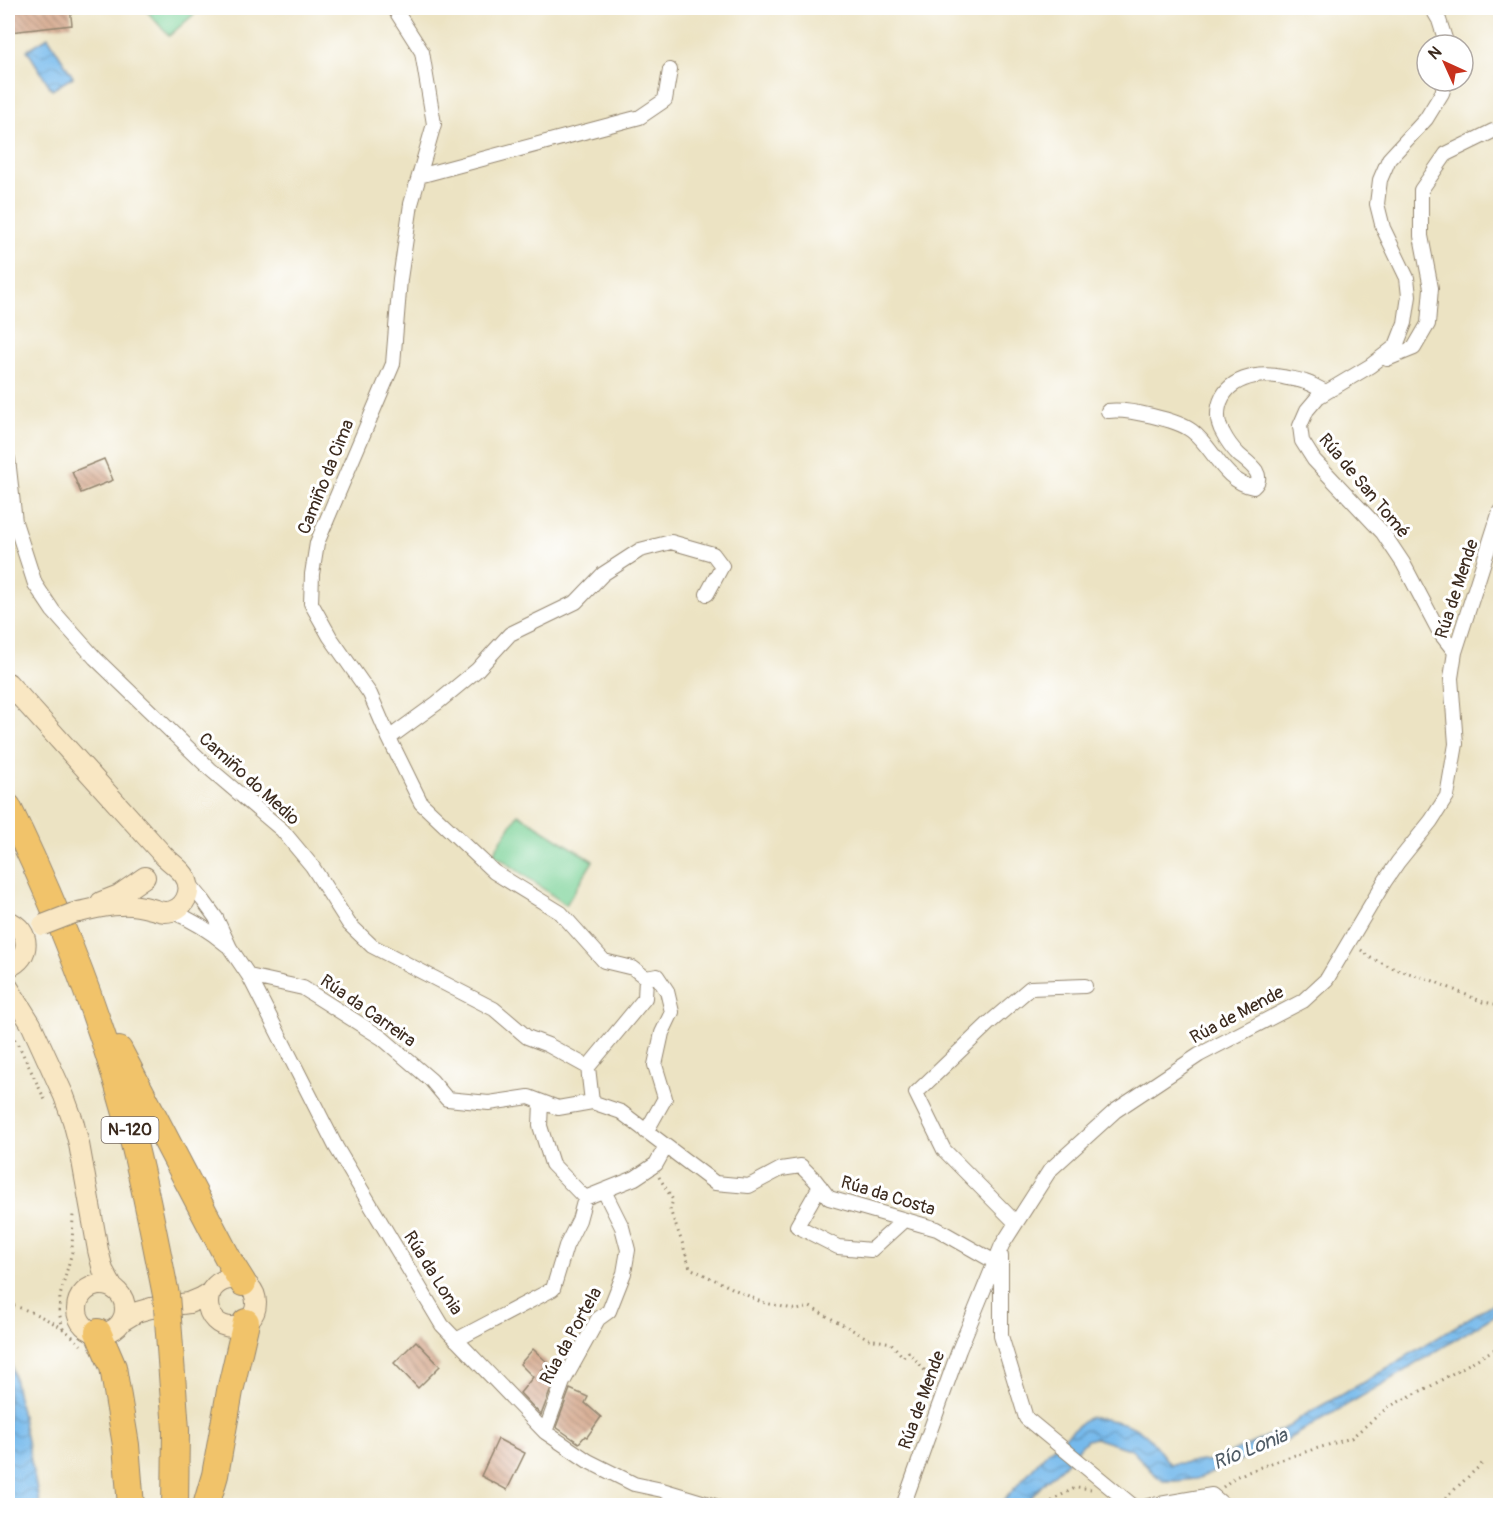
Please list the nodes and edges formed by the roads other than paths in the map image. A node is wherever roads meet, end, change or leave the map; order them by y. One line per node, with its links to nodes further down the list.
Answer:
1 (394, 8): 7 (street, Camiño da Cima)
2 (1432, 8): 3 (street)
3 (1443, 33)
4 (670, 70): 7 (street)
5 (1442, 93): 8 (street, Rúa de San Tomé)
6 (1493, 131): 8 (street)
7 (419, 176): 16 (street, Camiño da Cima)
8 (1370, 366): 9 (street, Rúa de San Tomé)
9 (1326, 392): 10 (street); 14 (street, Rúa de San Tomé)
10 (1108, 411)
11 (8, 459): 33 (street, Camiño do Medio)
12 (1500, 511): 14 (street, Rúa de Mende)
13 (707, 594): 16 (street)
14 (1455, 652): 43 (street, Rúa de Mende)
15 (8, 683): 18 (street)
16 (389, 738): 29 (street, Camiño da Cima)
17 (8, 807): 27 (highway, N-120)
18 (137, 826): 19 (street); 20 (street)
19 (148, 874): 20 (street); 21 (street); 22 (street)
20 (182, 875): 21 (street); 25 (street, Rúa da Lonia)
21 (163, 910): 22 (street); 25 (street, Rúa da Lonia)
22 (74, 913): 24 (street, bridge)
23 (10, 922): 24 (street); 26 (street)
24 (43, 925): 26 (street)
25 (230, 948): 28 (street, Rúa da Lonia)
26 (16, 959): 32 (street)
27 (78, 970): 46 (highway); 50 (highway, N-120)
28 (249, 976): 34 (street, Rúa da Carreira); 55 (street, Rúa da Lonia)
29 (646, 978): 33 (street); 36 (street, Camiño da Cima)
30 (1085, 986): 43 (street)
31 (8, 987): 32 (street)
32 (31, 1024): 41 (street)
33 (588, 1067): 35 (street)
34 (541, 1102): 35 (street, Rúa da Carreira); 40 (street)
35 (592, 1102): 36 (street, Rúa da Costa)
36 (646, 1132): 37 (street, Rúa da Costa)
37 (666, 1146): 38 (street, Rúa da Costa); 39 (street)
38 (820, 1186): 42 (street, Rúa da Costa); 42 (street)
39 (604, 1191): 40 (street); 56 (street, Rúa da Portela)
40 (585, 1198): 55 (street)
41 (91, 1215): 47 (street); 48 (street)
42 (904, 1220): 45 (street, Rúa da Costa)
43 (1016, 1223): 44 (street, Rúa de Mende)
44 (1002, 1245): 45 (street, Rúa de Mende); 57 (street)
45 (995, 1262): 62 (street, Rúa de Mende)
46 (243, 1283): 49 (street); 53 (street)
47 (87, 1290): 48 (street); 54 (street)
48 (117, 1291): 50 (street); 52 (street)
49 (211, 1292): 50 (street); 51 (street)
50 (169, 1306): 51 (street); 52 (street); 59 (highway, N-120)
51 (213, 1318): 53 (street)
52 (122, 1321): 54 (street)
53 (246, 1322): 60 (highway)
54 (98, 1332): 58 (highway)
55 (456, 1340): 56 (street, Rúa da Lonia)
56 (545, 1432): 61 (street, Rúa da Lonia)
57 (1131, 1503)
58 (130, 1506)
59 (174, 1506)
60 (206, 1506)
61 (715, 1506)
62 (903, 1506)
63 (1148, 1506): 64 (street)
64 (1225, 1506)

